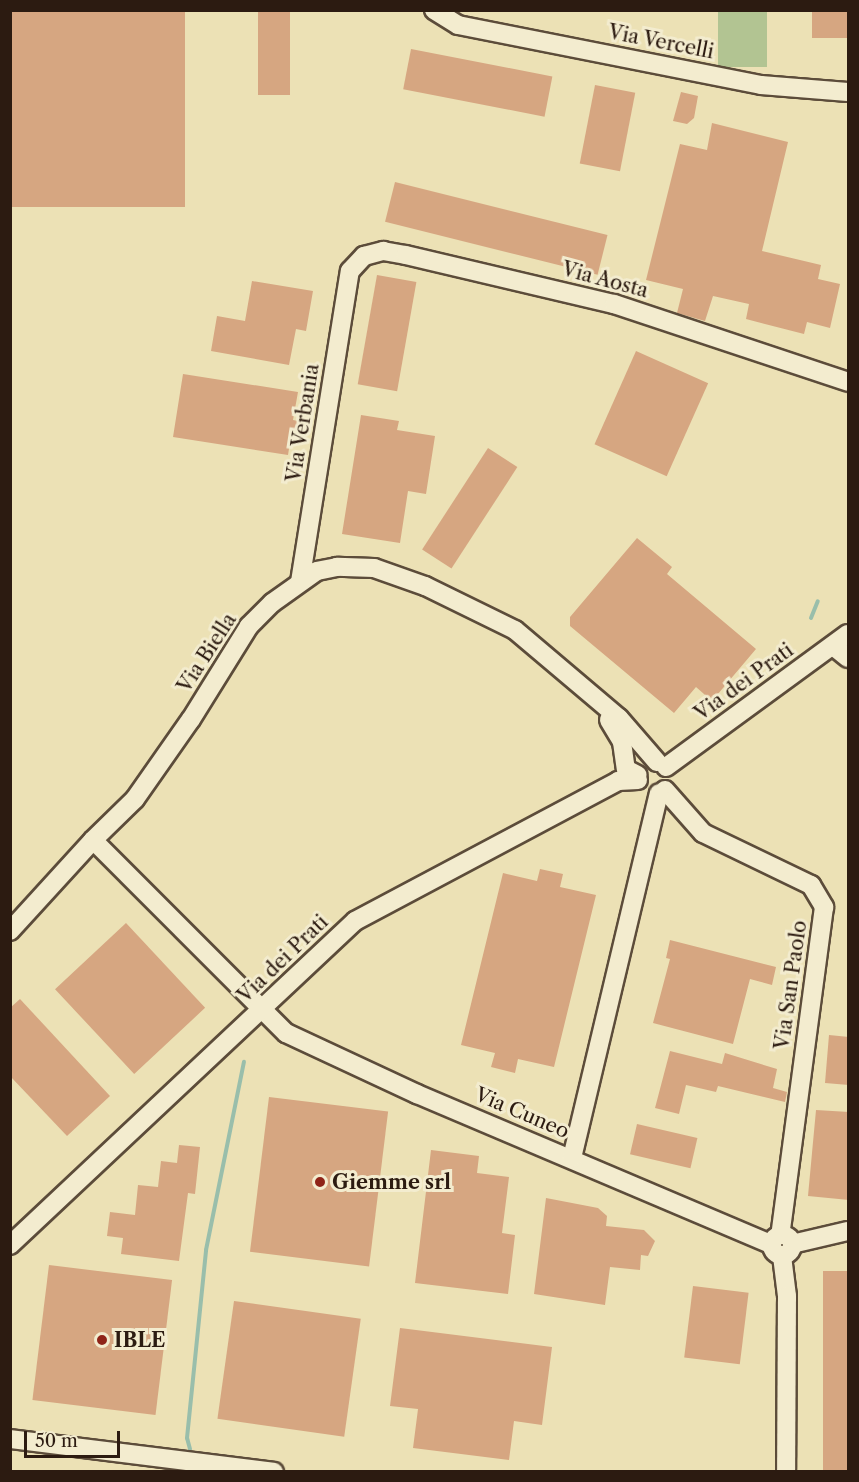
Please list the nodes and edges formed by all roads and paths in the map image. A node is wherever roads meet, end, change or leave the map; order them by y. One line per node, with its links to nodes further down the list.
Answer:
1 (434, 10): 2 (street, Via Vercelli)
2 (849, 92)
3 (350, 271): 4 (street, Via Aosta); 5 (street, Via Verbania)
4 (849, 382)
5 (300, 582): 9 (street, Via Biella); 13 (street, Via Biella)
6 (849, 634): 7 (street, Via dei Prati)
7 (832, 646): 8 (street); 10 (street, Via dei Prati)
8 (849, 658)
9 (602, 708): 10 (street, Via Biella); 11 (street, Via Biella)
10 (662, 764): 11 (street); 12 (street)
11 (638, 777): 12 (street); 15 (street, Via dei Prati)
12 (662, 791): 16 (street); 19 (street, Via San Paolo)
13 (93, 840): 14 (street, Via Biella); 15 (street)
14 (10, 931)
15 (265, 1009): 16 (street, Via Cuneo); 18 (street, Via dei Prati)
16 (572, 1158): 19 (street, Via Cuneo)
17 (849, 1231): 19 (street)
18 (10, 1245)
19 (781, 1245): 22 (street, Via San Paolo)
20 (10, 1439): 21 (street)
21 (274, 1472)
22 (786, 1472)

